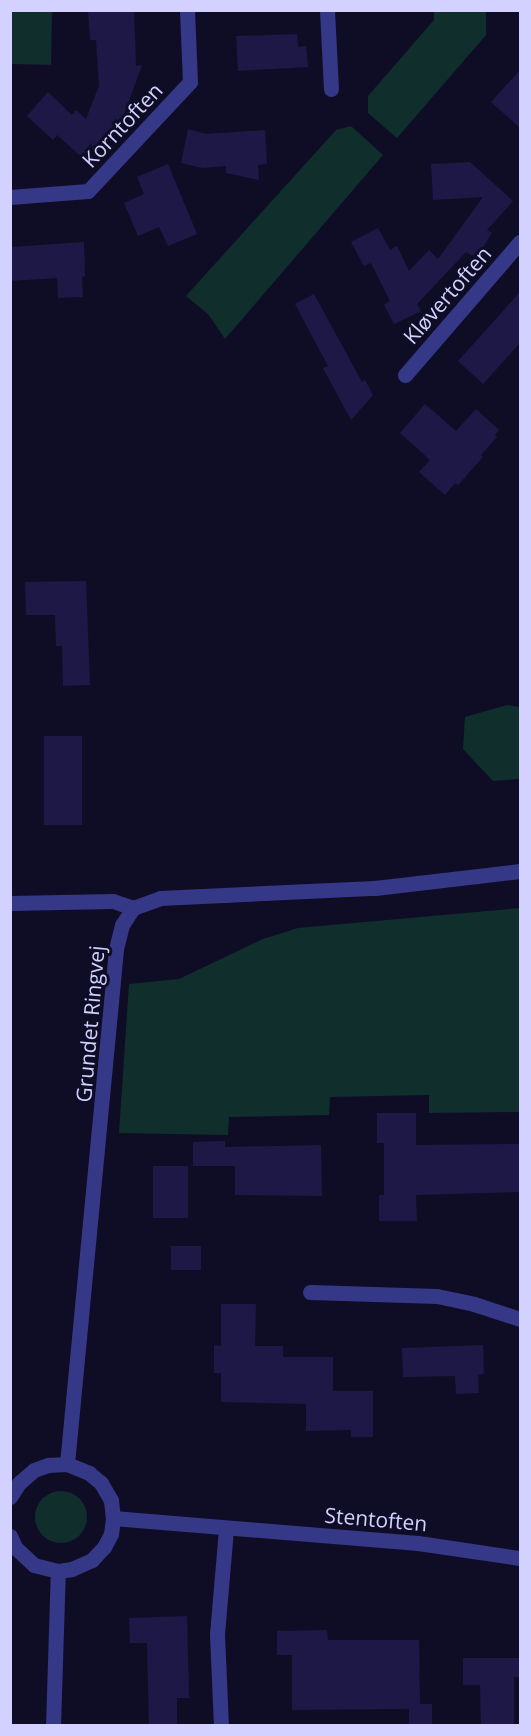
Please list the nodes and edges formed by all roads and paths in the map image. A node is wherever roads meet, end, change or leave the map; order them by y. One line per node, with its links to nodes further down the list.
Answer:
1 (187, 10): 4 (street, Korntoften)
2 (327, 10): 3 (street)
3 (331, 89)
4 (10, 197)
5 (520, 242): 6 (street, Kløvertoften)
6 (405, 375)
7 (520, 871): 9 (street)
8 (10, 903): 9 (street)
9 (133, 908): 12 (street, Grundet Ringvej)
10 (310, 1293): 11 (street)
11 (520, 1319)
12 (67, 1464): 13 (street); 14 (street)
13 (10, 1497)
14 (113, 1518): 15 (street, Stentoften); 18 (street)
15 (226, 1528): 17 (street, Stentoften); 20 (street)
16 (10, 1536): 18 (street)
17 (520, 1558)
18 (58, 1571): 19 (street)
19 (53, 1725)
20 (221, 1725)

